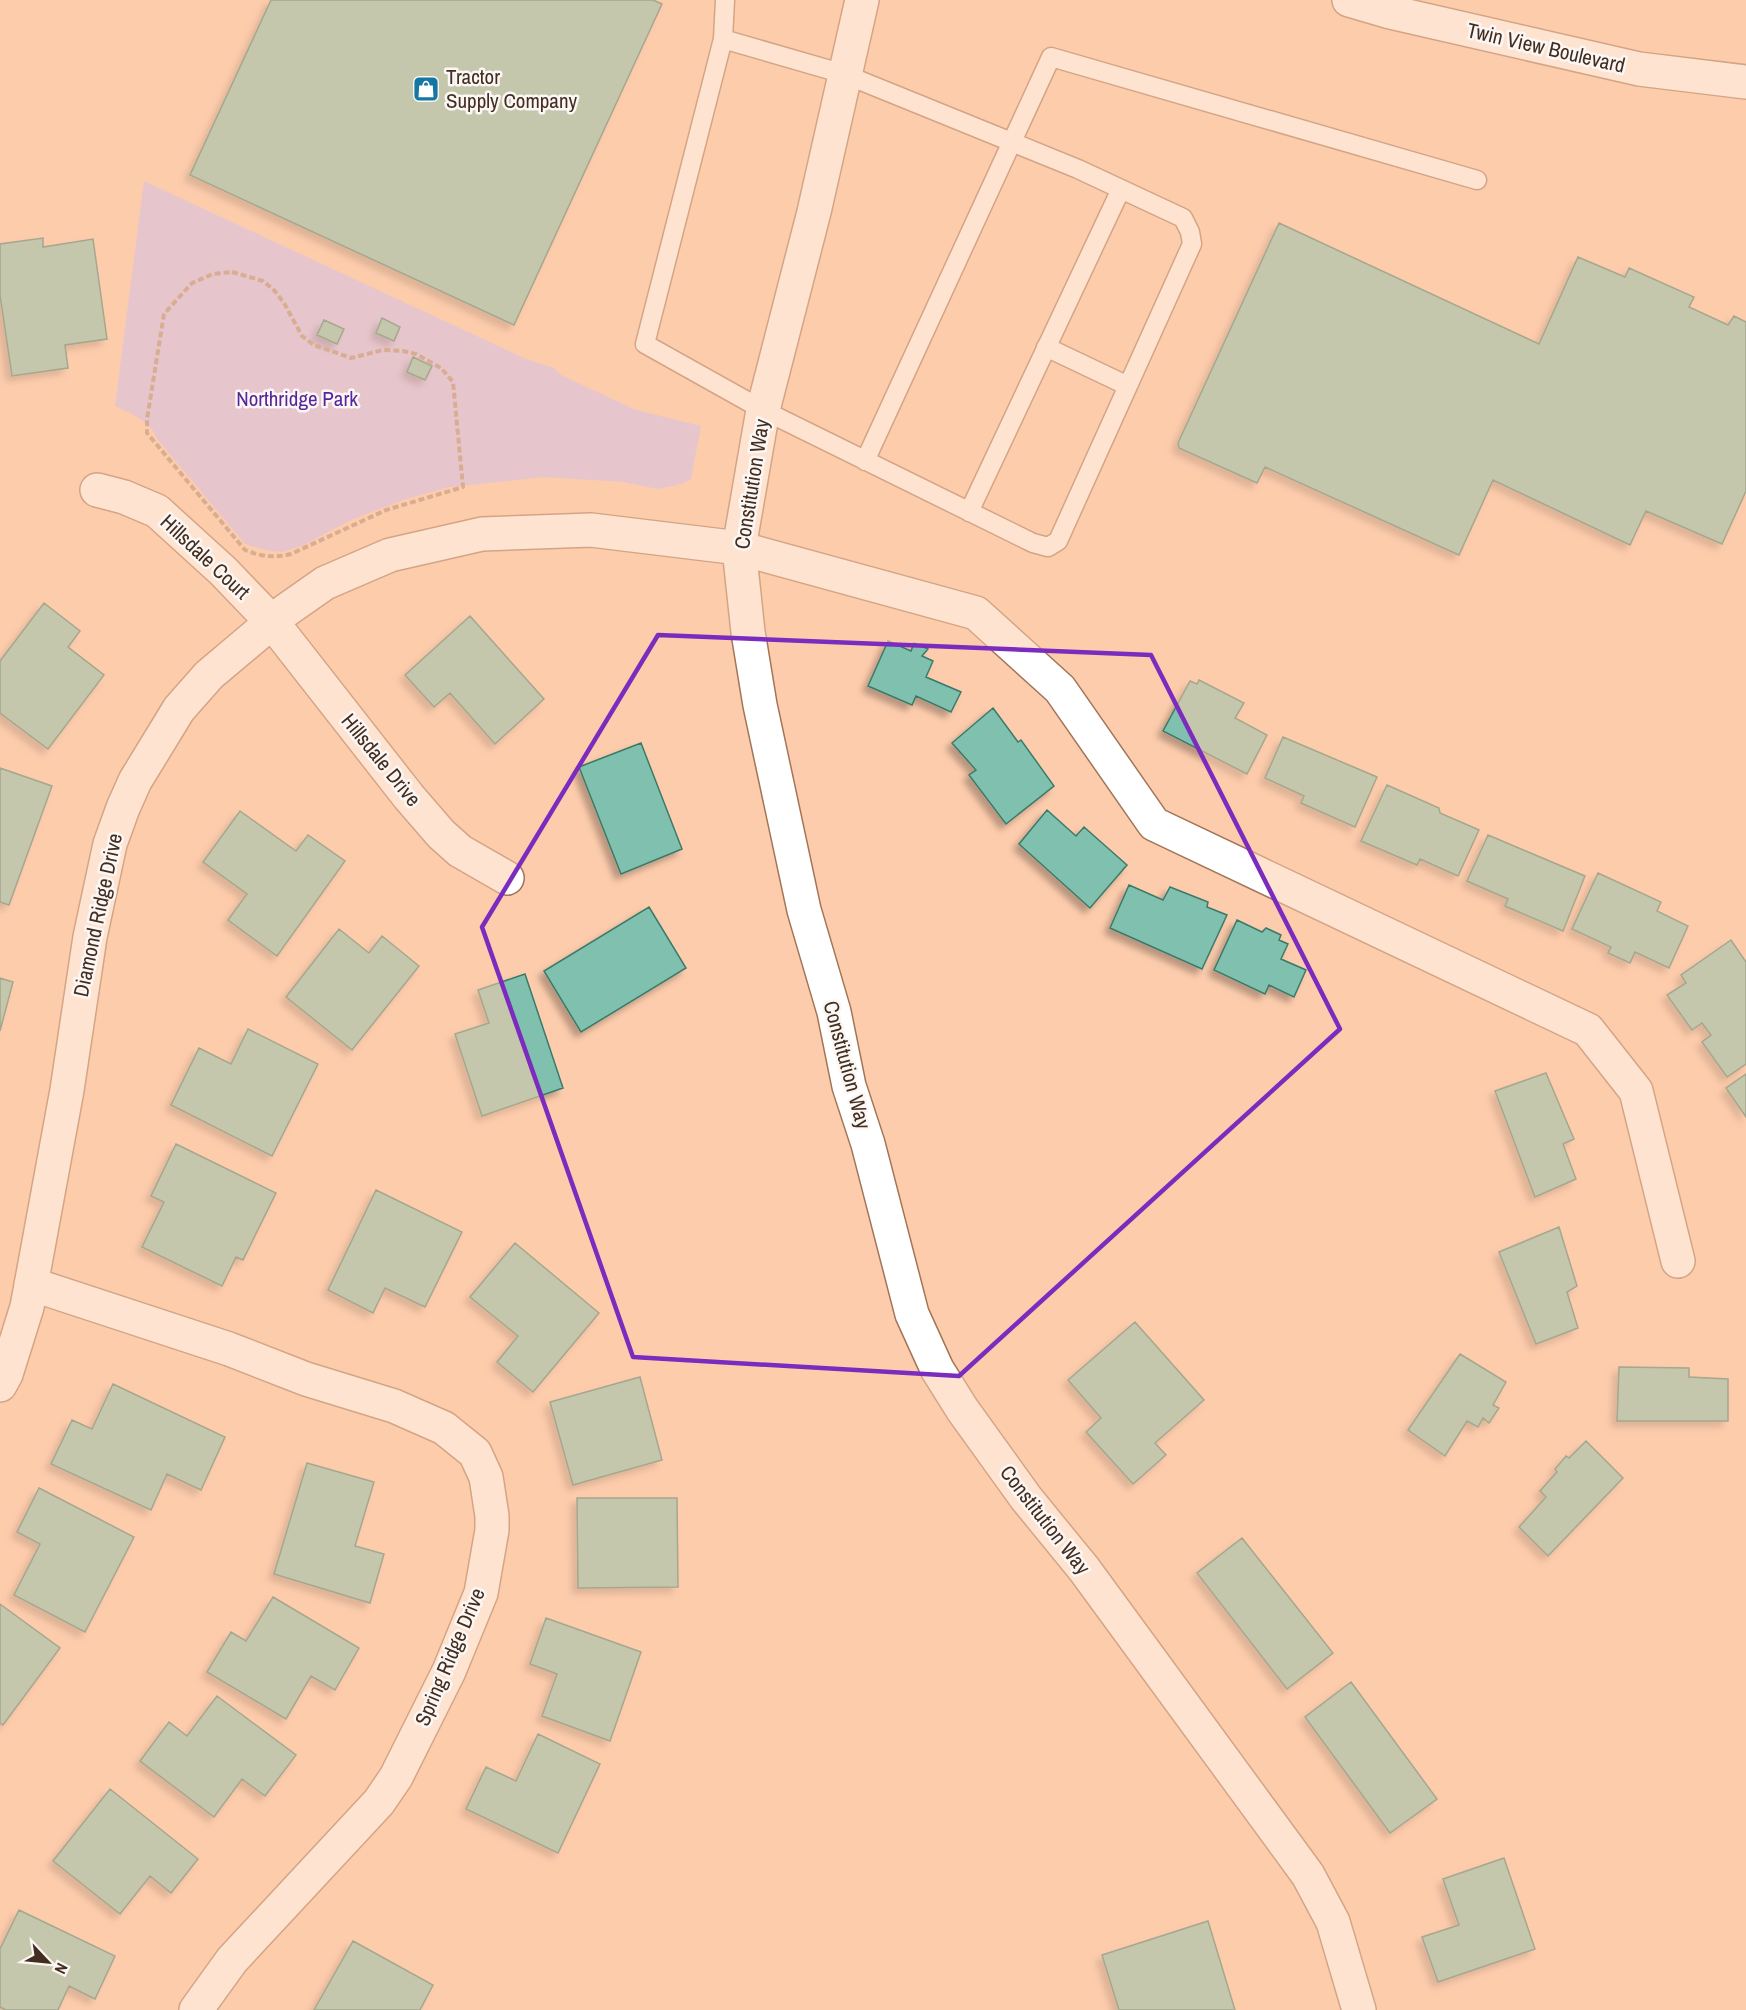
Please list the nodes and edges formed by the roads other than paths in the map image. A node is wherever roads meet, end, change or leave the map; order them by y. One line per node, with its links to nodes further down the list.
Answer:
1 (725, 0): 4 (lane)
2 (862, 0): 5 (street, Constitution Way)
3 (1349, 0): 6 (street, Twin View Boulevard)
4 (723, 39): 5 (lane); 12 (lane)
5 (844, 74): 7 (lane); 12 (street, Constitution Way)
6 (1746, 82)
7 (1013, 143): 8 (lane); 9 (lane); 13 (lane)
8 (1477, 180)
9 (1121, 189): 10 (lane); 11 (lane)
10 (1046, 347): 11 (lane); 15 (lane)
11 (1128, 386): 15 (lane)
12 (763, 410): 13 (lane); 16 (street, Constitution Way)
13 (865, 461): 15 (lane)
14 (97, 490): 17 (street, Hillsdale Court)
15 (969, 512)
16 (739, 548): 17 (street, Diamond Ridge Drive); 19 (street, Diamond Ridge Drive); 23 (street, Constitution Way)
17 (272, 622): 18 (street, Hillsdale Drive); 20 (street, Diamond Ridge Drive)
18 (507, 878)
19 (1678, 1261)
20 (31, 1284): 21 (street, Diamond Ridge Drive); 22 (street, Spring Ridge Drive)
21 (0, 1385)
22 (196, 2010)
23 (1359, 2010)

